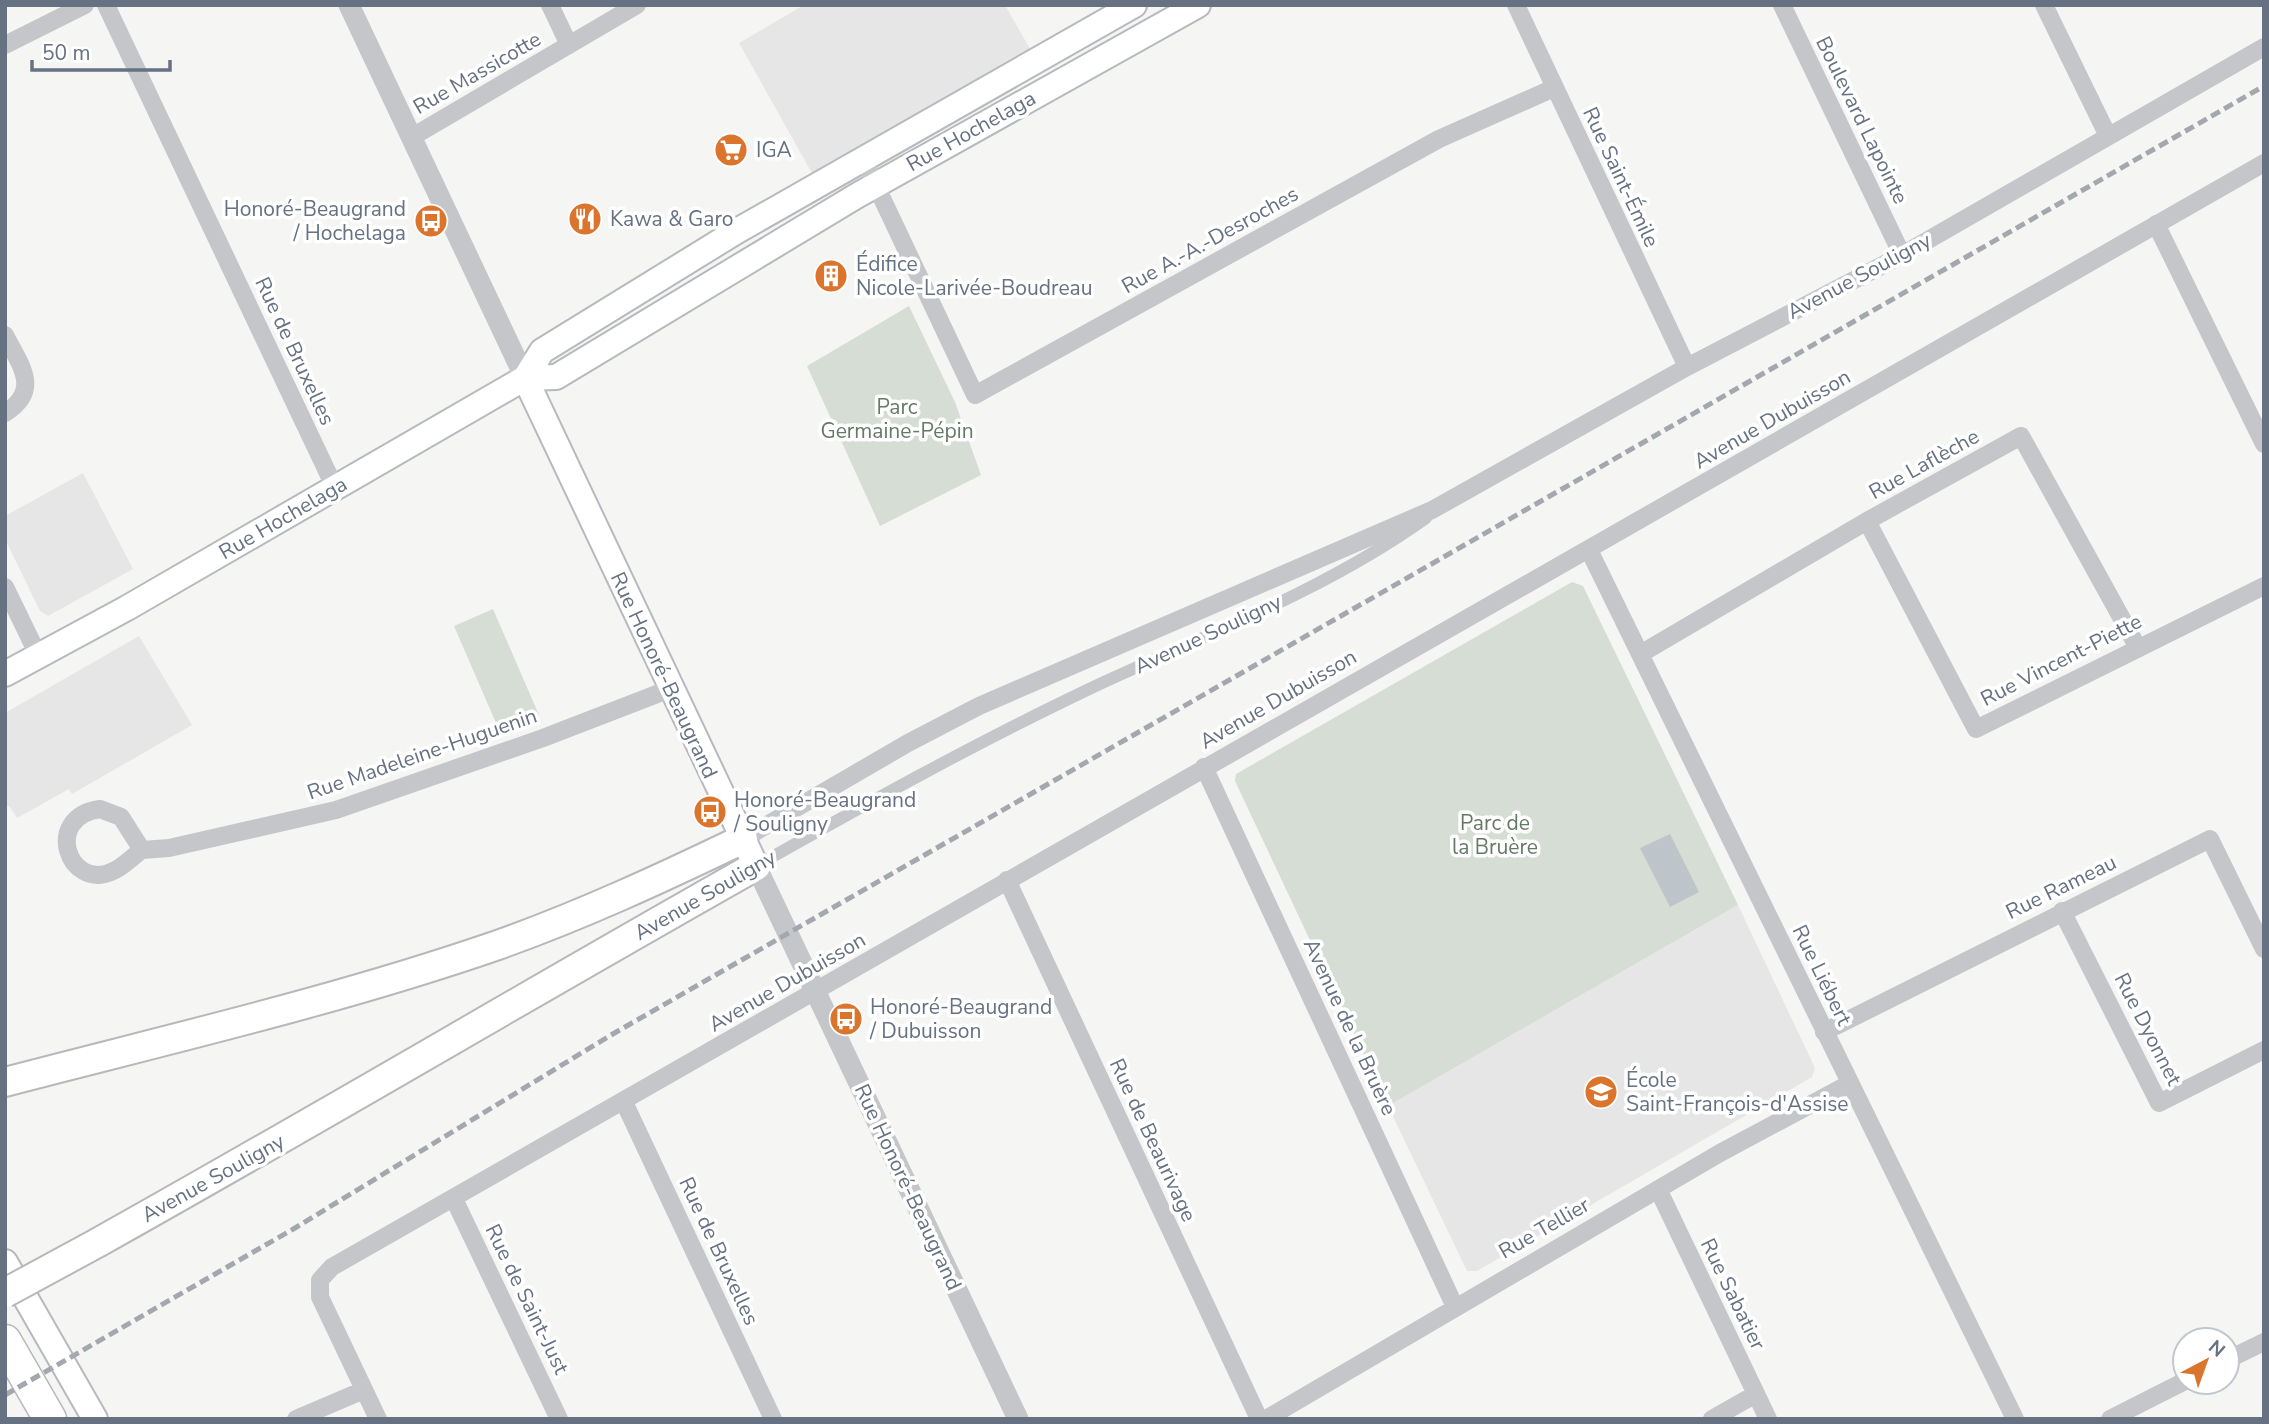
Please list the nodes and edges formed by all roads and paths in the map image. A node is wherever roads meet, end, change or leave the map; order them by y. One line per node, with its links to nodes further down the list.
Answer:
1 (85, 5): 11 (street)
2 (106, 5): 29 (street, Rue de Bruxelles)
3 (349, 5): 16 (street, Rue Honoré-Beaugrand)
4 (550, 5): 12 (street)
5 (637, 5): 12 (street, Rue Massicotte)
6 (1134, 5): 17 (main road, Rue Hochelaga)
7 (1198, 5): 19 (main road, Rue Hochelaga)
8 (1516, 5): 14 (street, Rue Saint-Émile)
9 (1782, 5): 22 (street, Boulevard Lapointe)
10 (2044, 5): 15 (street)
11 (5, 45)
12 (569, 45): 16 (street, Rue Massicotte)
13 (2264, 47): 15 (street, Avenue Souligny)
14 (1554, 88): 19 (street, Rue A.-A.-Desroches); 25 (street, Rue Saint-Émile)
15 (2108, 136): 22 (street, Avenue Souligny)
16 (412, 137): 26 (street, Rue Honoré-Beaugrand)
17 (863, 158): 19 (street, Rue A.-A.-Desroches); 21 (main road, Rue Hochelaga)
18 (2264, 163): 20 (street, Avenue Dubuisson)
19 (877, 184): 23 (main road, Rue Hochelaga)
20 (2156, 225): 28 (street); 32 (street, Avenue Dubuisson)
21 (731, 235): 23 (main road); 26 (main road, Rue Hochelaga)
22 (1902, 255): 25 (street, Avenue Souligny)
23 (746, 260): 26 (main road, Rue Hochelaga)
24 (5, 335): 27 (street)
25 (1687, 367): 30 (street, Avenue Souligny)
26 (525, 378): 29 (main road, Rue Hochelaga); 40 (main road, Rue Honoré-Beaugrand)
27 (5, 413)
28 (2264, 444)
29 (335, 488): 37 (main road, Rue Hochelaga)
30 (1452, 500): 42 (street, Avenue Souligny); 44 (street, Avenue Souligny)
31 (1867, 521): 35 (street, Rue Laflèche); 35 (street, Rue Vincent-Piette); 36 (street, Rue Laflèche)
32 (1589, 550): 36 (street, Rue Liébert); 41 (street, Avenue Dubuisson)
33 (2264, 586): 35 (street, Rue Vincent-Piette)
34 (5, 587): 37 (street)
35 (2137, 646)
36 (1642, 653): 49 (street, Rue Liébert)
37 (39, 657): 38 (main road, Rue Hochelaga); 39 (main road, Rue Hochelaga)
38 (5, 674)
39 (5, 681)
40 (670, 689): 42 (main road, Rue Honoré-Beaugrand); 43 (street, Rue Madeleine-Huguenin)
41 (1205, 767): 45 (street, Avenue Dubuisson); 57 (street, Avenue de la Bruère)
42 (743, 839): 44 (main road, Rue Honoré-Beaugrand); 51 (highway, Avenue Souligny)
43 (142, 849)
44 (756, 866): 48 (street, Rue Honoré-Beaugrand); 56 (highway, Avenue Souligny, bridge)
45 (1007, 880): 48 (street, Avenue Dubuisson); 71 (street, Rue de Beaurivage)
46 (2062, 911): 47 (street, Rue Rameau); 49 (street, Rue Rameau); 50 (street, Rue Dyonnet)
47 (2264, 949)
48 (816, 993): 53 (street, Avenue Dubuisson); 70 (street, Rue Honoré-Beaugrand)
49 (1824, 1032): 52 (street, Rue Liébert)
50 (2264, 1050)
51 (16, 1079)
52 (1849, 1084): 54 (street, Rue Tellier); 75 (street, Rue Liébert)
53 (624, 1102): 55 (street, Avenue Dubuisson); 69 (street, Rue de Bruxelles)
54 (1658, 1189): 57 (street, Rue Tellier); 63 (street, Rue Sabatier)
55 (454, 1199): 62 (street, Avenue Dubuisson); 68 (street, Rue de Saint-Just)
56 (8, 1272): 64 (main road)
57 (1455, 1307): 72 (street, Rue Tellier)
58 (5, 1341): 65 (highway)
59 (2264, 1342): 60 (street)
60 (2241, 1353)
61 (2171, 1388): 76 (street)
62 (364, 1390): 66 (street); 67 (street)
63 (1756, 1394): 73 (street); 74 (street, Rue Sabatier)
64 (95, 1418)
65 (50, 1419)
66 (296, 1419)
67 (378, 1419)
68 (559, 1419)
69 (773, 1419)
70 (1018, 1419)
71 (1259, 1419)
72 (1266, 1419)
73 (1712, 1419)
74 (1768, 1419)
75 (2015, 1419)
76 (2110, 1419)

